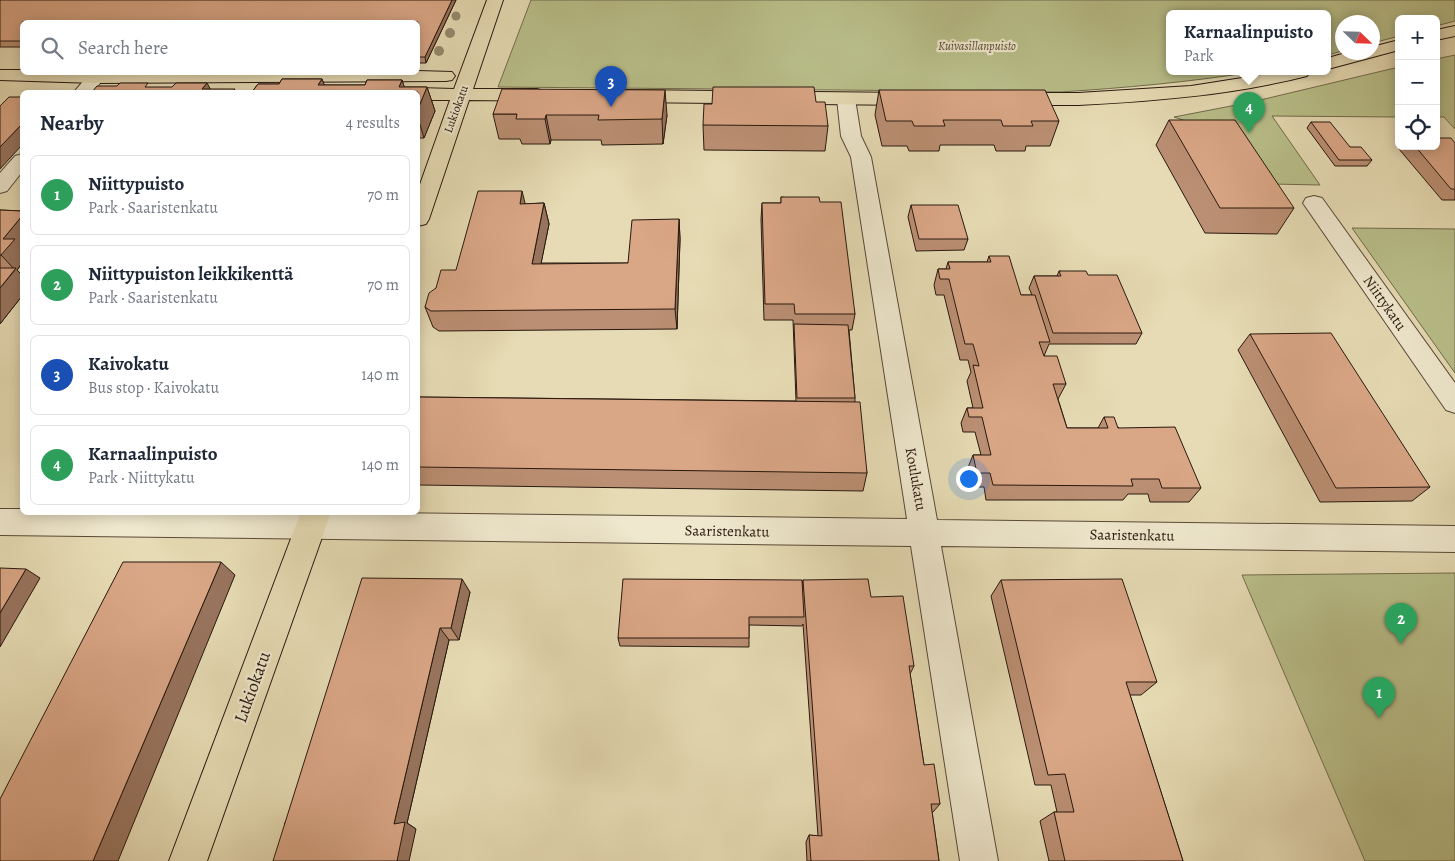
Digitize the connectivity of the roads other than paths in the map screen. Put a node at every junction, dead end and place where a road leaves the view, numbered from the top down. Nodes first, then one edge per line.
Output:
1 (495, 0) edge
2 (1455, 31) edge
3 (1440, 35) edge
4 (1395, 46) edge
5 (1380, 50) edge
6 (0, 75) edge
7 (1291, 75) edge
8 (96, 77) junction
9 (464, 85) junction
10 (85, 90) edge
11 (0, 92) edge
12 (20, 92) edge
13 (420, 94) edge
14 (550, 95) edge
15 (610, 96) edge
16 (846, 98) junction
17 (933, 99) edge
18 (991, 99) edge
19 (20, 162) edge
20 (0, 186) edge
21 (1314, 202) dead end
22 (420, 213) edge
23 (1455, 402) edge
24 (314, 520) edge
25 (0, 522) edge
26 (925, 533) junction
27 (1455, 539) edge
28 (188, 861) edge
29 (979, 861) edge

1 - 9 main road, Lukiokatu
2 - 3 main road
4 - 5 main road
6 - 8 main road
7 - 18 main road
8 - 9 main road
8 - 10 street
9 - 13 main road
9 - 14 main road
9 - 22 main road, Lukiokatu
11 - 12 main road
15 - 16 main road
16 - 17 main road
16 - 26 street, Koulukatu
19 - 20 street
21 - 23 street, Niittykatu
24 - 25 street, Saaristenkatu
24 - 26 street, Saaristenkatu
24 - 28 main road, Lukiokatu
26 - 27 street, Saaristenkatu
26 - 29 street, Koulukatu

